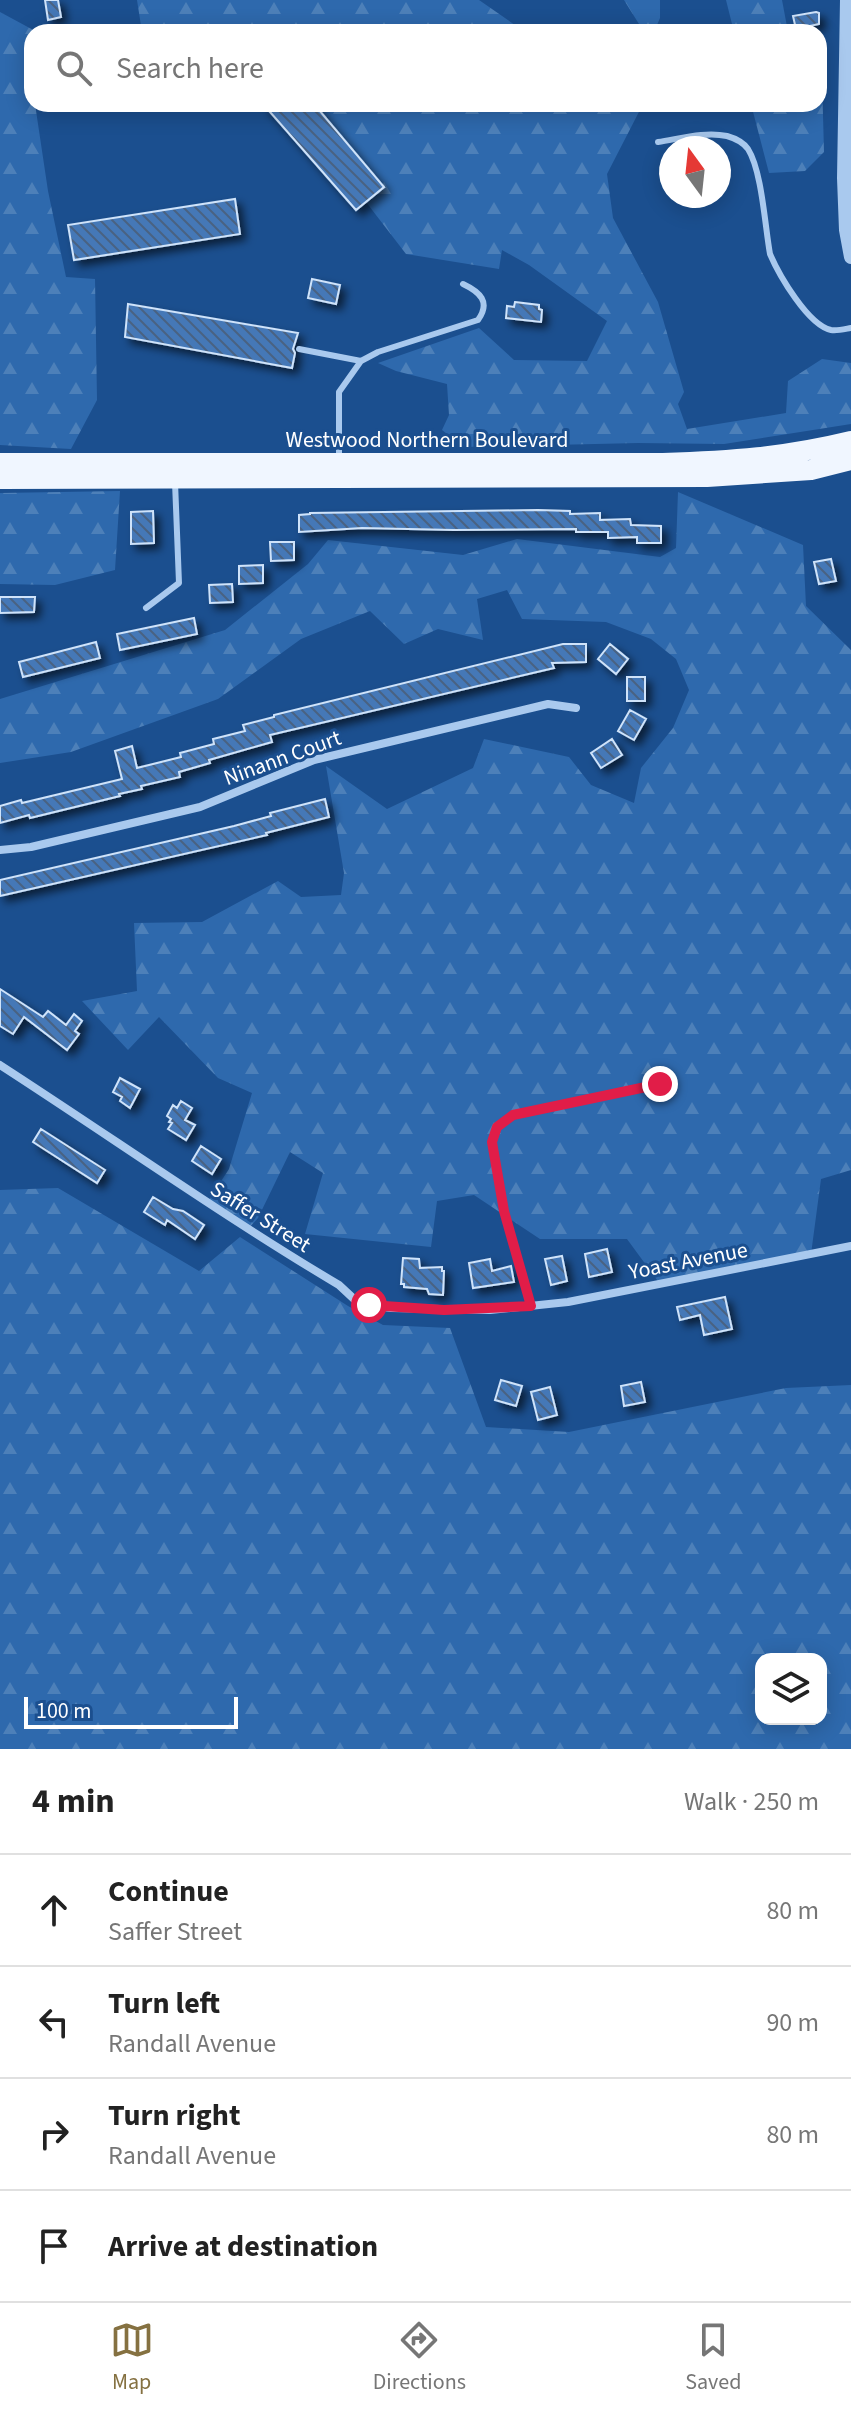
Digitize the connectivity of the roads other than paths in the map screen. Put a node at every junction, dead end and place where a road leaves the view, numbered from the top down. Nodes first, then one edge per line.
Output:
1 (847, 0) edge
2 (658, 142) dead end
3 (851, 257) edge
4 (463, 284) dead end
5 (851, 328) edge
6 (299, 349) dead end
7 (361, 361) junction
8 (851, 441) edge
9 (851, 460) edge
10 (0, 463) edge
11 (340, 470) junction
12 (174, 471) junction
13 (0, 479) edge
14 (146, 608) dead end
15 (576, 708) dead end
16 (0, 850) edge
17 (0, 1065) edge
18 (851, 1246) edge
19 (531, 1306) joint

1 - 3 street
2 - 5 lane
4 - 7 lane
6 - 7 lane
7 - 11 lane
8 - 11 main road, Westwood Northern Boulevard
9 - 11 main road, Westwood Northern Boulevard
10 - 12 main road, Westwood Northern Boulevard
11 - 12 main road, Westwood Northern Boulevard
12 - 13 main road, Westwood Northern Boulevard
12 - 14 lane
15 - 16 street, Ninann Court
17 - 19 street, Saffer Street
18 - 19 street, Yoast Avenue

